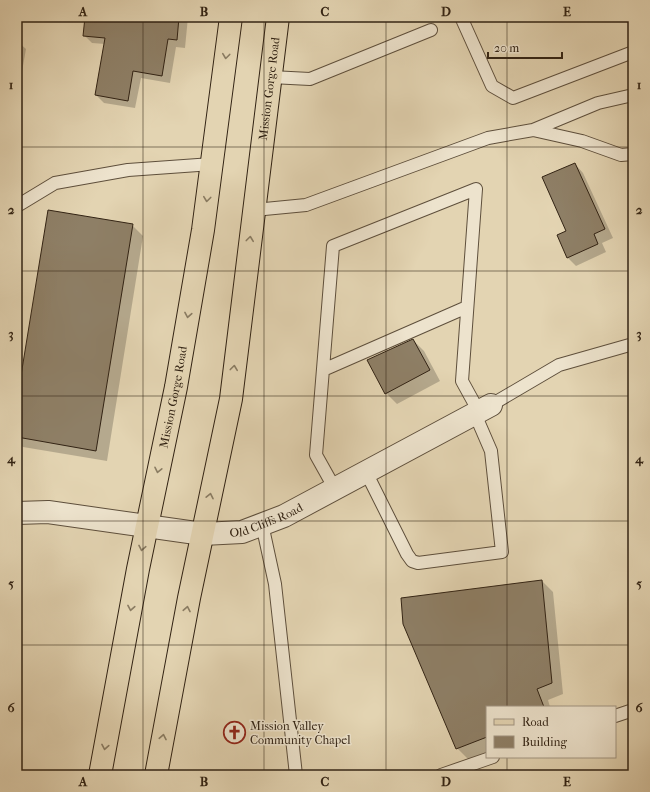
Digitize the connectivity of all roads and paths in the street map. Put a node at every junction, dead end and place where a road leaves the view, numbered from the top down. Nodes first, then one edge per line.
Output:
1 (230, 17) edge
2 (278, 17) edge
3 (461, 17) edge
4 (431, 30) dead end
5 (633, 52) edge
6 (271, 77) junction
7 (633, 94) edge
8 (533, 130) junction
9 (633, 154) edge
10 (212, 164) junction
11 (17, 206) edge
12 (254, 210) junction
13 (467, 307) junction
14 (633, 344) edge
15 (323, 370) junction
16 (482, 410) junction
17 (366, 472) junction
18 (335, 489) junction
19 (17, 512) edge
20 (262, 524) junction
21 (146, 526) junction
22 (202, 534) junction
23 (633, 710) edge
24 (616, 716) edge
25 (491, 758) edge
26 (100, 775) edge
27 (156, 775) edge
28 (296, 775) edge
29 (441, 775) edge

1 -> 10 main road, Mission Gorge Road
2 - 6 main road, Mission Gorge Road
3 - 5 lane
4 - 6 lane
6 - 12 main road, Mission Gorge Road
7 - 8 lane
8 - 9 lane
8 - 12 lane
10 - 11 lane
10 -> 21 main road, Mission Gorge Road
22 -> 12 main road, Mission Gorge Road
13 - 15 lane
13 - 15 lane
13 - 16 lane
14 - 16 lane
15 - 18 lane
16 - 17 street, Old Cliffs Road
16 - 17 lane
17 - 18 street, Old Cliffs Road
18 - 20 street, Old Cliffs Road
19 - 21 street, Old Cliffs Road
20 - 22 street, Old Cliffs Road
20 - 28 lane
21 - 22 street, Old Cliffs Road
21 -> 26 main road, Mission Gorge Road
27 -> 22 main road, Mission Gorge Road
23 - 24 lane
25 - 29 lane

